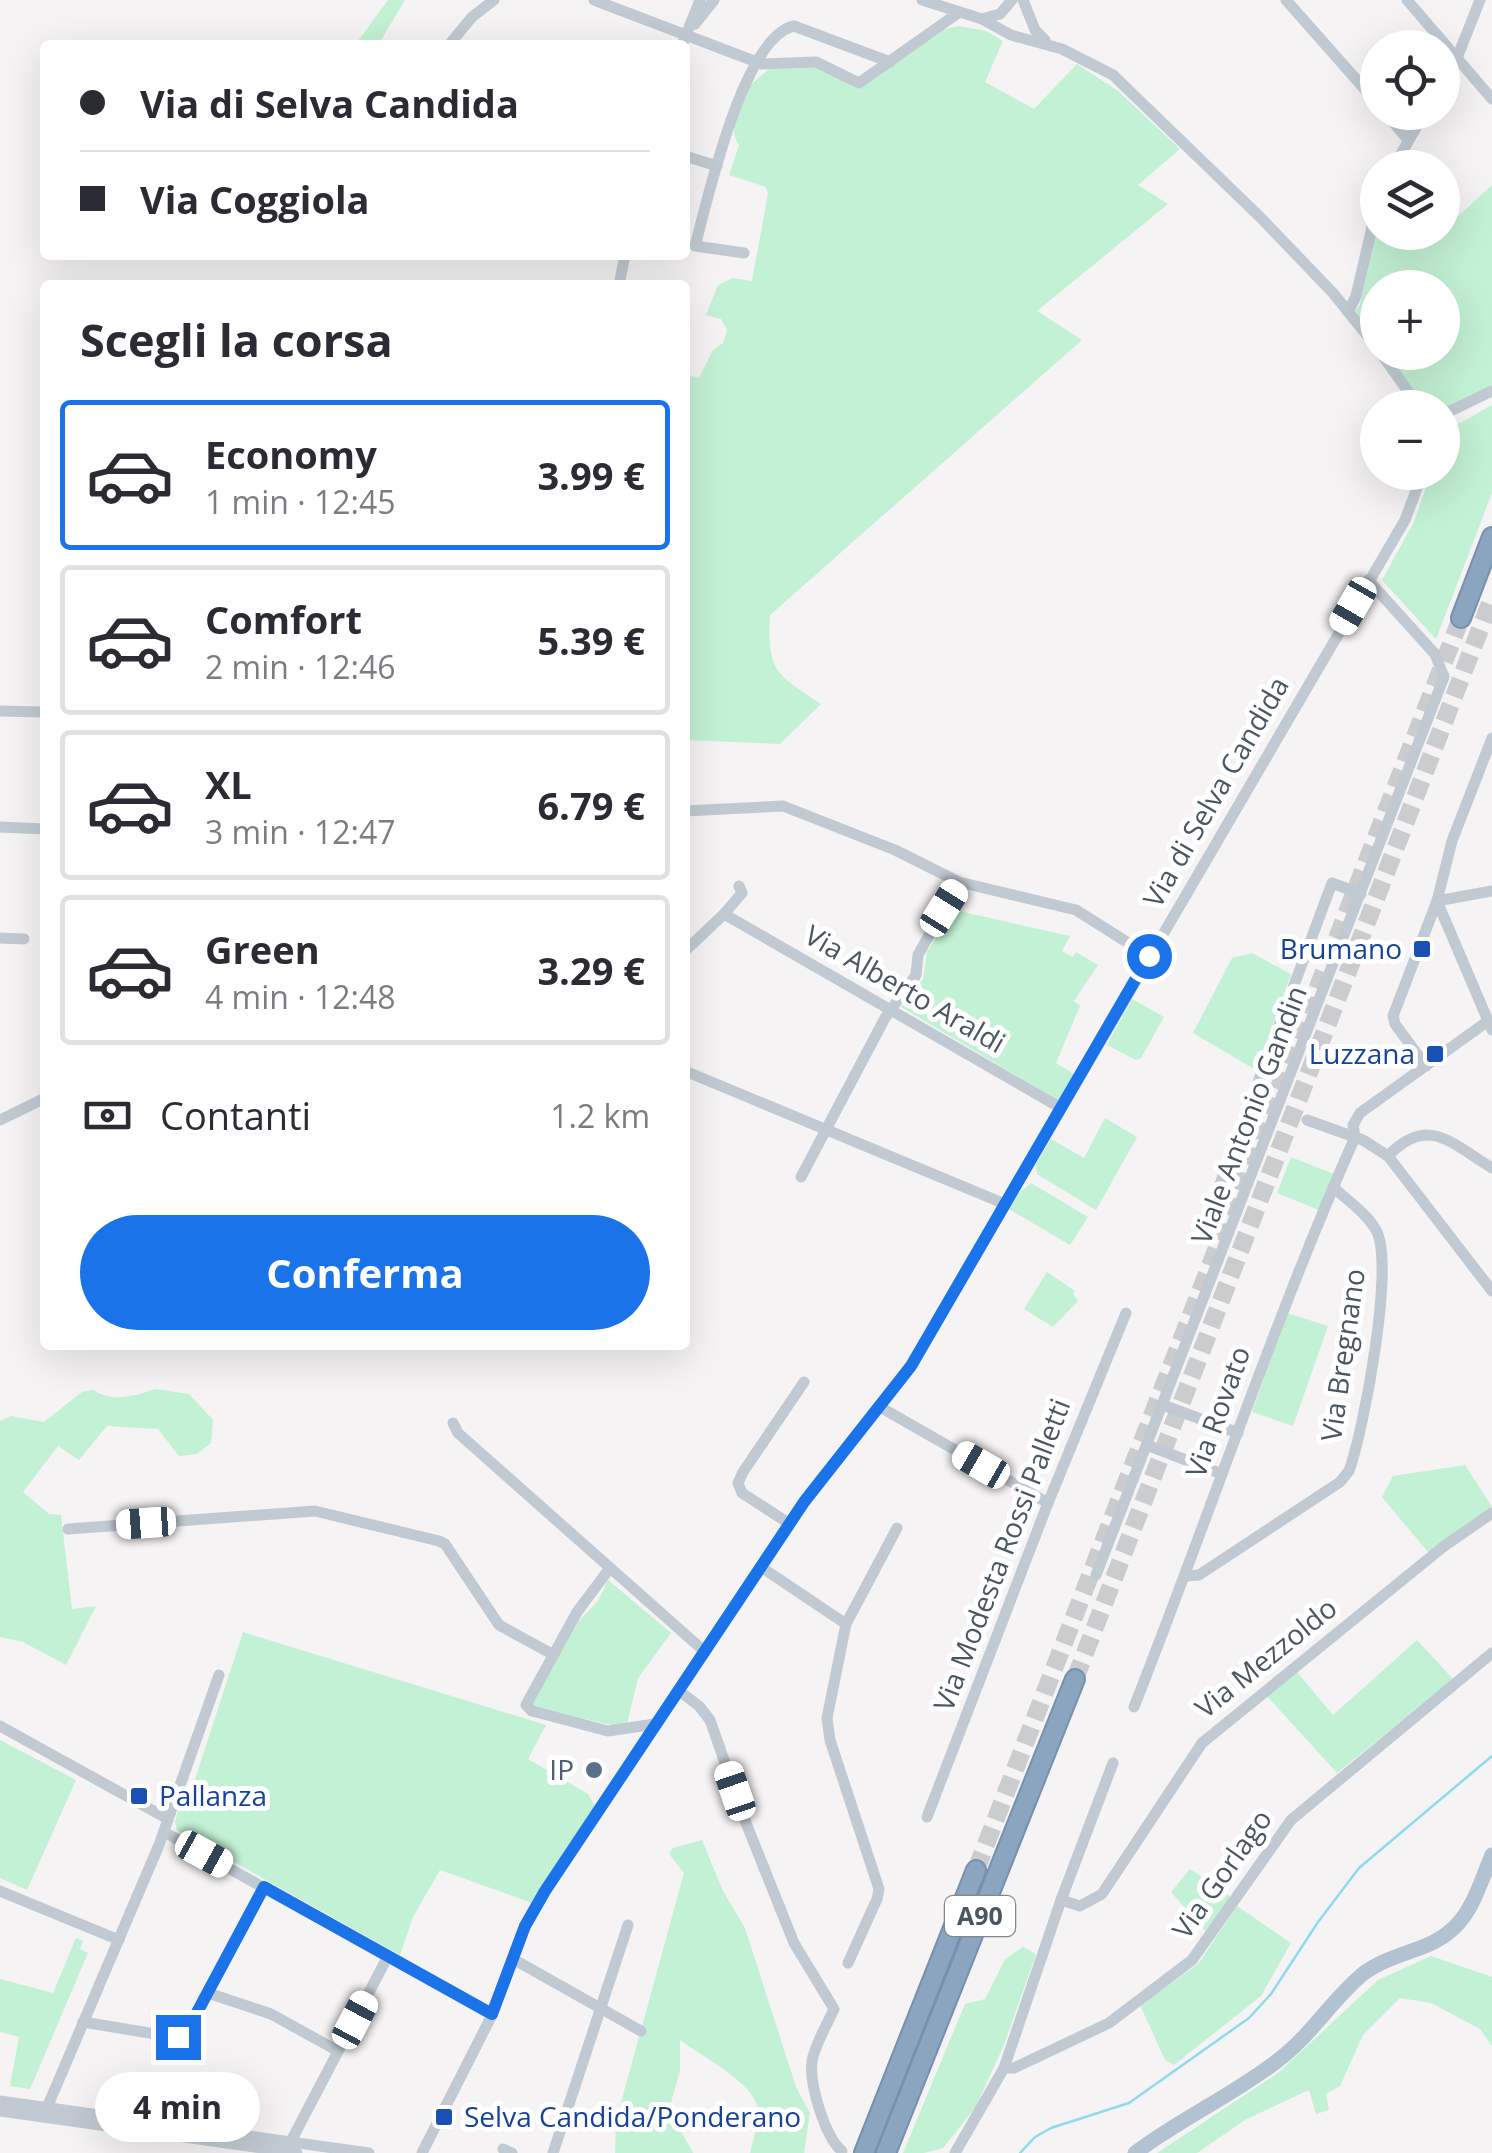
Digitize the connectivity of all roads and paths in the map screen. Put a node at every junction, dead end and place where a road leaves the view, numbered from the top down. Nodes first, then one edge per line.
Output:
1 (494, 0) edge
2 (594, 0) edge
3 (700, 0) edge
4 (714, 0) edge
5 (1012, 0) edge
6 (1023, 0) edge
7 (1286, 0) edge
8 (1407, 0) edge
9 (1480, 0) edge
10 (926, 1) edge
11 (958, 13) junction
12 (982, 19) junction
13 (934, 29) junction
14 (1433, 30) edge
15 (453, 40) edge
16 (684, 40) edge
17 (690, 42) edge
18 (1062, 49) junction
19 (1460, 50) edge
20 (1460, 61) edge
21 (760, 62) junction
22 (890, 62) junction
23 (1360, 84) edge
24 (1492, 98) edge
25 (1400, 130) edge
26 (1414, 130) edge
27 (1408, 140) junction
28 (1402, 150) edge
29 (690, 158) edge
30 (717, 166) junction
31 (1367, 250) edge
32 (744, 253) dead end
33 (1348, 312) junction
34 (1360, 327) edge
35 (1492, 391) edge
36 (1460, 406) edge
37 (1416, 490) edge
38 (1492, 537) edge
39 (1368, 580) junction
40 (1461, 618) tunnel mouth
41 (0, 703) edge
42 (0, 712) edge
43 (26, 712) junction
44 (40, 712) edge
45 (1492, 738) edge
46 (690, 811) edge
47 (0, 827) edge
48 (40, 828) edge
49 (960, 882) junction
50 (739, 886) dead end
51 (1492, 891) edge
52 (1361, 894) junction
53 (1436, 902) junction
54 (724, 914) junction
55 (0, 938) edge
56 (24, 939) dead end
57 (690, 946) edge
58 (1149, 956) junction
59 (1485, 996) edge
60 (890, 1009) junction
61 (1490, 1026) edge
62 (1426, 1066) junction
63 (690, 1073) edge
64 (40, 1100) edge
65 (1061, 1108) junction
66 (0, 1120) edge
67 (1307, 1120) dead end
68 (827, 1129) junction
69 (1356, 1137) junction
70 (1388, 1156) junction
71 (1492, 1168) edge
72 (801, 1176) dead end
73 (1333, 1187) junction
74 (1219, 1188) dead end
75 (1005, 1204) junction
76 (1492, 1291) edge
77 (1126, 1313) dead end
78 (804, 1382) dead end
79 (1163, 1406) junction
80 (880, 1408) junction
81 (453, 1423) dead end
82 (1238, 1433) junction
83 (1148, 1445) junction
84 (1222, 1474) junction
85 (1048, 1503) junction
86 (1492, 1513) edge
87 (790, 1524) junction
88 (897, 1528) dead end
89 (68, 1529) dead end
90 (760, 1567) junction
91 (610, 1568) junction
92 (1096, 1575) dead end
93 (1186, 1576) junction
94 (846, 1624) junction
95 (704, 1651) junction
96 (1492, 1653) edge
97 (552, 1654) junction
98 (219, 1675) dead end
99 (1075, 1678) tunnel mouth
100 (678, 1690) junction
101 (1134, 1707) dead end
102 (655, 1724) junction
103 (0, 1726) edge
104 (1113, 1763) dead end
105 (927, 1816) dead end
106 (166, 1826) junction
107 (1492, 1856) edge
108 (976, 1870) tunnel mouth
109 (264, 1887) junction
110 (0, 1890) edge
111 (1061, 1900) junction
112 (628, 1926) dead end
113 (119, 1940) junction
114 (388, 1956) junction
115 (513, 1959) junction
116 (848, 1963) dead end
117 (208, 1994) junction
118 (600, 2008) junction
119 (492, 2014) junction
120 (83, 2022) junction
121 (641, 2031) dead end
122 (338, 2051) junction
123 (1004, 2068) junction
124 (0, 2101) edge
125 (0, 2111) edge
126 (46, 2112) junction
127 (290, 2150) edge
128 (842, 2151) edge
129 (369, 2153) edge
130 (422, 2153) edge
131 (553, 2153) edge
132 (864, 2153) edge
133 (886, 2153) edge
134 (955, 2153) edge
135 (1135, 2153) edge

1 - 15 street
2 - 16 street
3 - 16 street
4 - 16 street
5 - 12 street
6 - 18 street
7 - 23 street
8 - 14 street
9 - 19 street
10 - 11 street
10 - 13 street
11 - 12 street
11 - 13 street
12 - 18 street
13 - 22 street
17 - 21 street
18 - 33 street
20 - 24 street
21 - 22 street
21 - 22 street
21 - 30 street
25 - 27 street
26 - 27 street
27 - 28 street
29 - 30 street
30 - 32 street
31 - 33 street
33 - 34 street
35 - 36 street
37 - 39 street, Via di Selva Candida
38 - 40 highway
39 - 52 street, Viale Antonio Gandin
39 - 58 street, Via di Selva Candida
41 - 43 street
42 - 43 street
43 - 44 street
45 - 53 street
46 - 49 street
47 - 48 street
49 - 58 street
49 - 60 street
50 - 54 street
51 - 53 street
52 - 74 street
52 - 79 street, Viale Antonio Gandin
53 - 59 street
53 - 62 street
54 - 57 street
54 - 60 street, Via Alberto Araldi
55 - 56 street
58 - 65 street, Via di Selva Candida
59 - 61 street
60 - 65 street, Via Alberto Araldi
60 - 68 street
61 - 62 street, Via Rovato
62 - 69 street, Via Rovato
63 - 68 street
64 - 66 street
65 - 75 street, Via di Selva Candida
67 - 69 street
68 - 72 street
68 - 75 street
69 - 70 street
69 - 73 street, Via Rovato
70 - 71 street
70 - 76 street
73 - 82 street, Via Rovato
73 - 93 street, Via Bregnano
75 - 80 street, Via di Selva Candida
77 - 85 street, Via Modesta Rossi Palletti
78 - 87 street
79 - 82 street
79 - 83 street, Viale Antonio Gandin
80 - 85 street
80 - 87 street, Via di Selva Candida
81 - 91 street
82 - 84 street, Via Rovato
83 - 84 street
83 - 92 street, Viale Antonio Gandin
84 - 93 street, Via Rovato
85 - 105 street, Via Modesta Rossi Palletti
86 - 111 street, Via Mezzoldo
87 - 90 street, Via di Selva Candida
88 - 94 street
89 - 97 street
90 - 94 street
90 - 95 street, Via di Selva Candida
91 - 95 street
91 - 97 street
93 - 101 street, Via Rovato
94 - 116 street
95 - 100 street, Via di Selva Candida
96 - 123 street, Via Gorlago
97 - 102 street
98 - 106 street
99 - 133 highway, A90
100 - 102 street, Via di Selva Candida
100 - 128 street
102 - 115 street, Via di Selva Candida
103 - 106 street
104 - 111 street
106 - 109 street
106 - 113 street
107 - 135 main road
108 - 132 highway, A90
109 - 114 street
109 - 117 street
110 - 113 street
111 - 123 street
112 - 118 street
113 - 120 street
114 - 119 street
114 - 122 street
115 - 118 street
115 - 119 street, Via di Selva Candida
117 - 120 street
117 - 122 street
118 - 121 street
118 - 131 street
119 - 130 street, Via di Selva Candida
120 - 126 street
122 - 127 street
123 - 134 street
124 - 126 street
125 - 126 street
126 - 127 street
127 - 129 street

